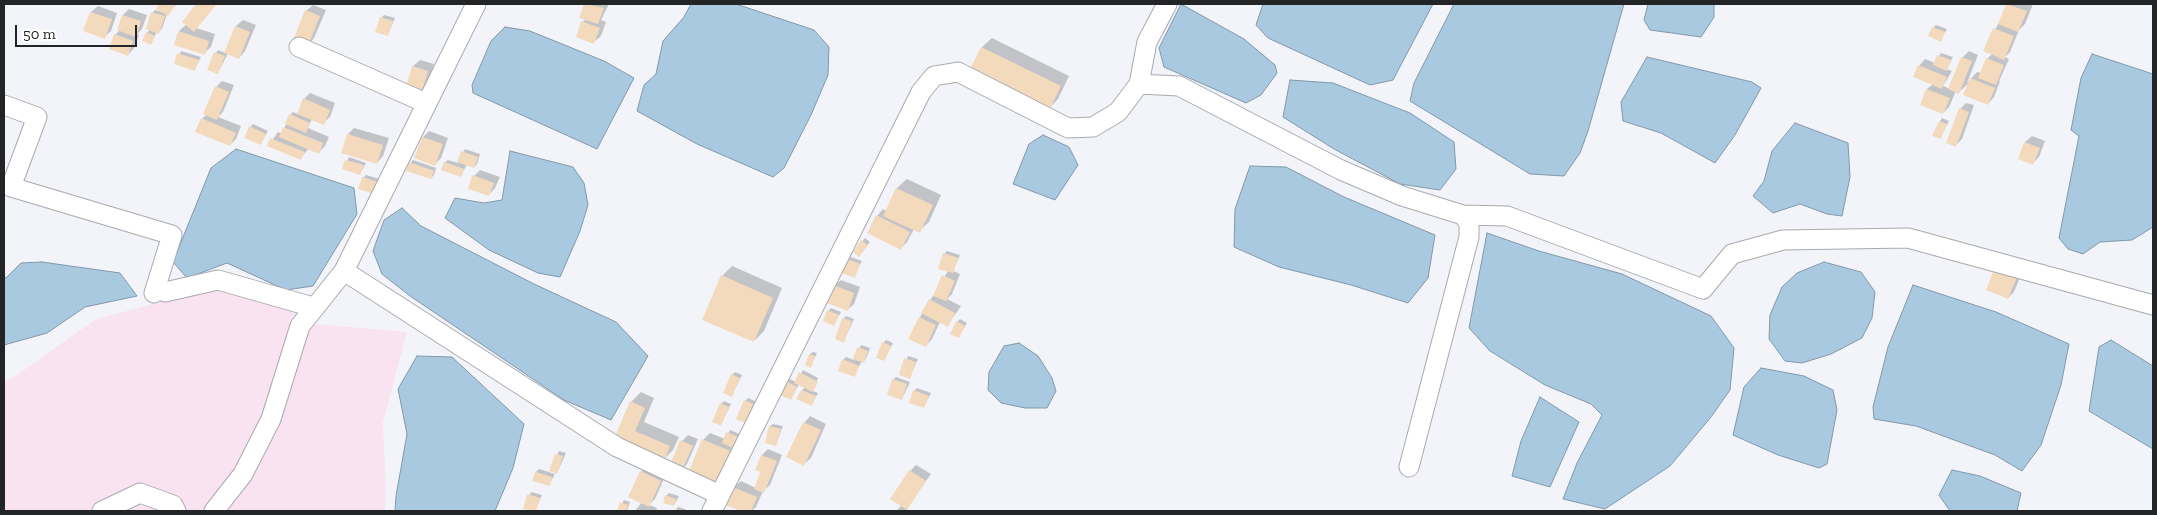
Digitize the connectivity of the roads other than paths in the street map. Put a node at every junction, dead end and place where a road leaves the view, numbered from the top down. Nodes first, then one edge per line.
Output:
1 (476, 4) edge
2 (1167, 4) edge
3 (299, 46) dead end
4 (1140, 84) junction
5 (417, 99) dead end
6 (4, 105) edge
7 (1463, 215) junction
8 (344, 271) junction
9 (2153, 305) edge
10 (313, 307) junction
11 (1409, 466) dead end
12 (716, 503) edge
13 (102, 511) edge
14 (176, 511) edge
15 (214, 511) edge

1 - 8 street
2 - 4 street
3 - 5 street
4 - 7 street
4 - 12 street
6 - 10 street
7 - 9 street
7 - 11 street
8 - 10 street
8 - 12 street
10 - 15 street
13 - 14 street

